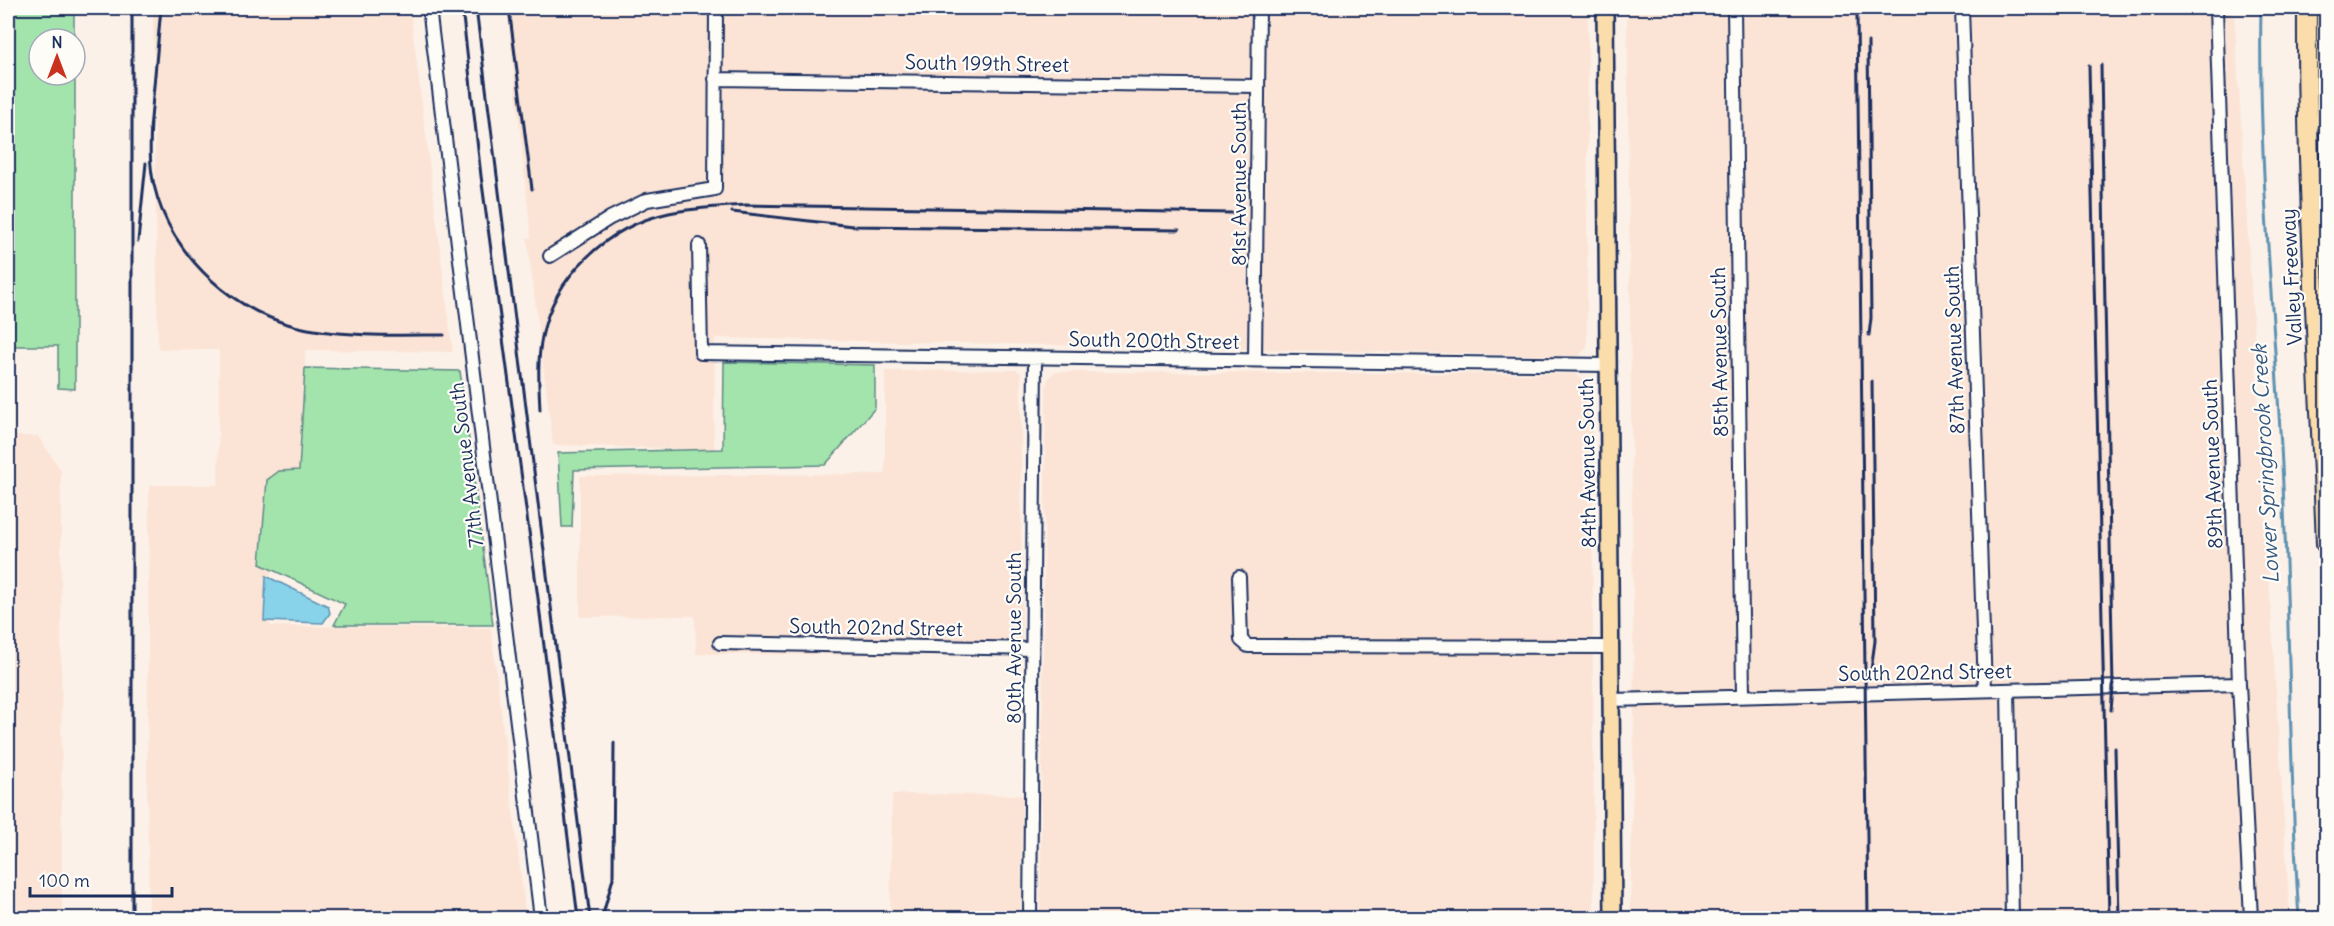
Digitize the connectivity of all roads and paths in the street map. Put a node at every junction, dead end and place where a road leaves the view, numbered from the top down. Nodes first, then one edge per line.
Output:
1 (429, 8) edge
2 (716, 8) edge
3 (1259, 8) edge
4 (1605, 8) edge
5 (1734, 8) edge
6 (1962, 8) edge
7 (2216, 8) edge
8 (2307, 8) edge
9 (2326, 8) edge
10 (715, 79) junction
11 (1258, 86) junction
12 (2326, 125) edge
13 (699, 245) dead end
14 (550, 256) dead end
15 (1035, 358) junction
16 (1255, 360) junction
17 (1607, 365) junction
18 (2326, 544) edge
19 (1239, 577) dead end
20 (720, 643) dead end
21 (1611, 647) junction
22 (1032, 649) junction
23 (2239, 684) junction
24 (1985, 690) junction
25 (2008, 690) junction
26 (1743, 696) junction
27 (1611, 700) junction
28 (541, 918) edge
29 (1030, 918) edge
30 (1613, 918) edge
31 (2012, 918) edge
32 (2251, 918) edge

1 - 28 street, 77th Avenue South
2 - 10 street
3 - 11 street, 81st Avenue South
4 - 17 main road, 84th Avenue South
5 - 26 street, 85th Avenue South
6 - 24 street, 87th Avenue South
7 - 23 street, 89th Avenue South
8 - 18 highway, Valley Freeway
9 - 12 highway
10 - 11 street, South 199th Street
10 - 14 street
11 - 16 street, 81st Avenue South
13 - 15 street, South 200th Street
15 - 16 street, South 200th Street
15 - 22 street, 80th Avenue South
16 - 17 street, South 200th Street
17 - 21 main road, 84th Avenue South
19 - 21 street
20 - 22 street, South 202nd Street
21 - 27 main road, 84th Avenue South
22 - 29 street, 80th Avenue South
23 - 25 street, South 202nd Street
23 - 32 street, 89th Avenue South
24 - 25 street, South 202nd Street
24 - 26 street, South 202nd Street
25 - 31 street
26 - 27 street, South 202nd Street
27 - 30 main road, 84th Avenue South

